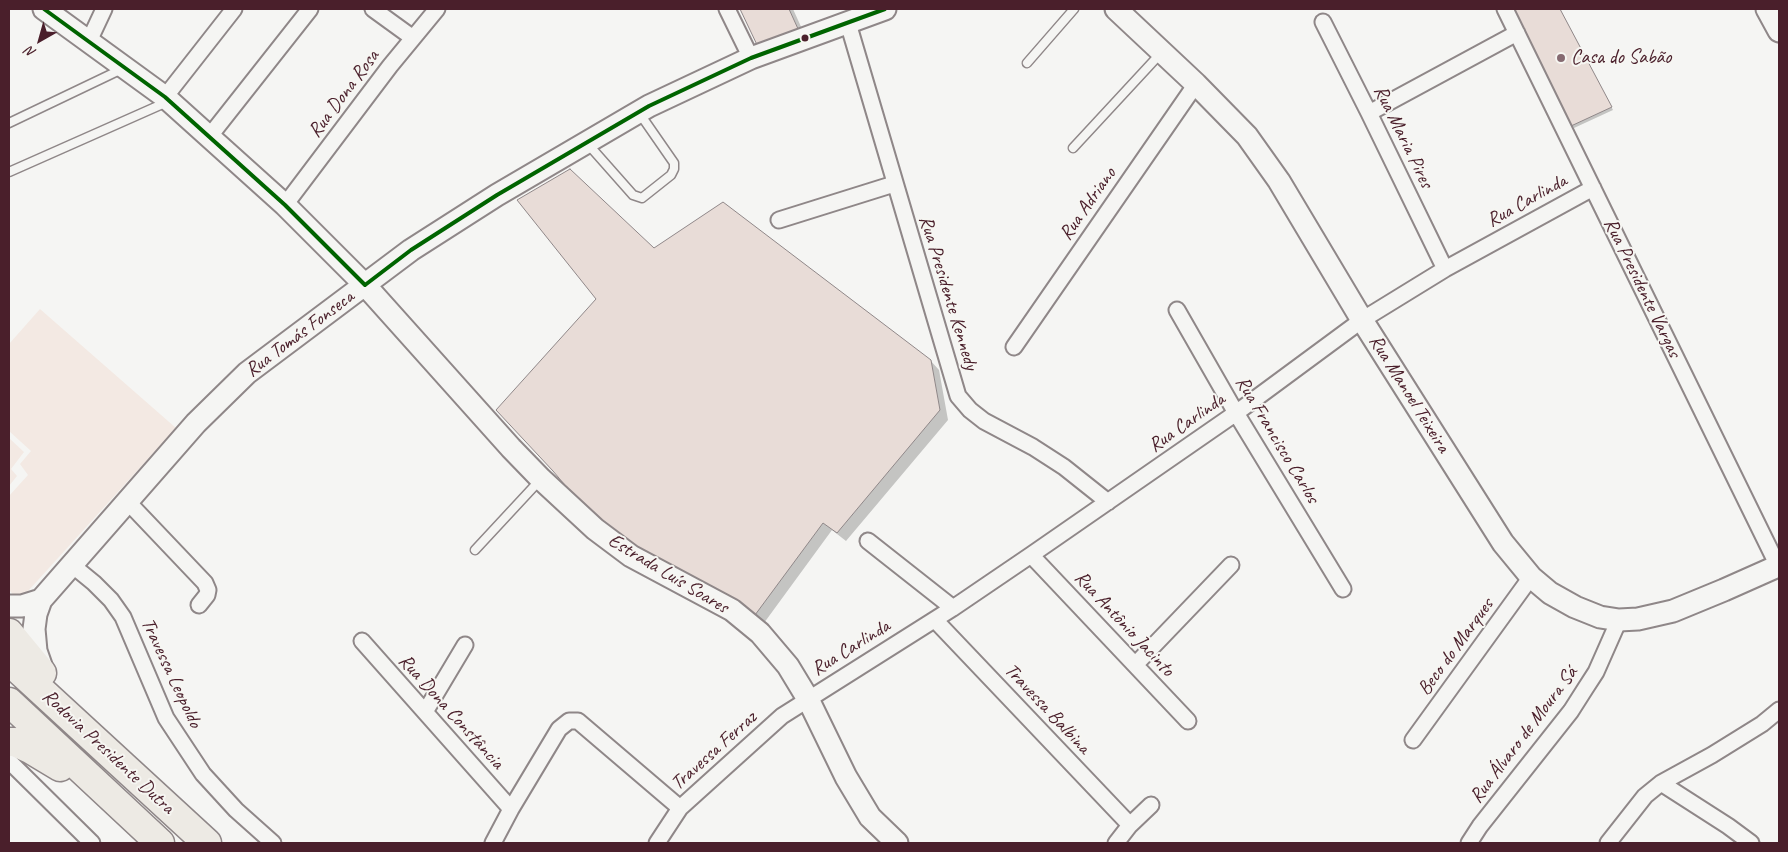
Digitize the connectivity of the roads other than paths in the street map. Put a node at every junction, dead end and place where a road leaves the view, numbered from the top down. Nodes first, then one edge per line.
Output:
1 (44, 9) edge
2 (104, 9) edge
3 (234, 9) edge
4 (310, 9) edge
5 (374, 9) edge
6 (437, 9) edge
7 (726, 9) edge
8 (885, 9) edge
9 (1074, 9) edge
10 (1116, 9) edge
11 (1505, 9) edge
12 (1767, 9) edge
13 (1323, 22) dead end
14 (848, 23) junction
15 (1779, 31) edge
16 (1517, 33) junction
17 (413, 38) junction
18 (89, 41) junction
19 (1162, 52) junction
20 (751, 58) junction
21 (1027, 63) dead end
22 (125, 67) junction
23 (1196, 84) junction
24 (167, 99) junction
25 (639, 112) junction
26 (1369, 113) junction
27 (9, 123) edge
28 (208, 137) junction
29 (587, 142) junction
30 (1074, 148) dead end
31 (9, 172) edge
32 (894, 184) junction
33 (1593, 188) junction
34 (285, 205) junction
35 (779, 220) dead end
36 (1445, 269) junction
37 (365, 285) junction
38 (1177, 310) dead end
39 (1362, 320) junction
40 (1014, 347) dead end
41 (1236, 413) junction
42 (541, 479) junction
43 (127, 501) junction
44 (1108, 502) junction
45 (868, 541) dead end
46 (475, 550) dead end
47 (1031, 555) junction
48 (72, 565) junction
49 (1231, 565) dead end
50 (1778, 566) edge
51 (1531, 576) junction
52 (1343, 589) dead end
53 (41, 600) junction
54 (199, 605) dead end
55 (9, 606) edge
56 (953, 608) junction
57 (935, 620) junction
58 (1619, 620) junction
59 (9, 633) edge
60 (362, 641) dead end
61 (466, 644) dead end
62 (9, 661) edge
63 (1135, 665) junction
64 (46, 678) junction
65 (808, 699) junction
66 (9, 702) edge
67 (1779, 710) edge
68 (425, 712) junction
69 (1188, 721) dead end
70 (1413, 740) dead end
71 (9, 742) edge
72 (9, 761) edge
73 (119, 761) junction
74 (1661, 783) junction
75 (96, 785) junction
76 (1151, 805) dead end
77 (680, 808) junction
78 (511, 809) junction
79 (1130, 825) junction
80 (92, 843) edge
81 (160, 843) edge
82 (207, 843) edge
83 (273, 843) edge
84 (493, 843) edge
85 (657, 843) edge
86 (896, 843) edge
87 (1116, 843) edge
88 (1470, 843) edge
89 (1608, 843) edge
90 (1751, 843) edge

1 - 18 main road, Estrada Luís Soares
2 - 18 street
3 - 24 street
4 - 28 street
5 - 17 street
6 - 17 street, Rua Dona Rosa
7 - 20 street
8 - 14 main road, Rua Tomás Fonseca
9 - 21 lane
10 - 19 main road, Rua Manoel Teixeira
11 - 16 street, Rua Presidente Vargas
12 - 15 main road
13 - 26 street, Rua Maria Pires
14 - 20 main road, Rua Tomás Fonseca
14 - 32 street, Rua Presidente Kennedy
16 - 26 street
16 - 33 street, Rua Presidente Vargas
17 - 34 street, Rua Dona Rosa
18 - 22 main road, Estrada Luís Soares
19 - 23 main road, Rua Manoel Teixeira
19 - 30 lane
20 - 25 main road, Rua Tomás Fonseca
22 - 24 main road, Estrada Luís Soares
22 - 27 lane
23 - 39 main road, Rua Manoel Teixeira
23 - 40 street, Rua Adriano
24 - 28 main road, Estrada Luís Soares
24 - 31 lane
25 - 29 main road, Rua Tomás Fonseca
25 - 29 lane
26 - 36 street, Rua Maria Pires
28 - 34 main road, Estrada Luís Soares
29 - 37 main road, Rua Tomás Fonseca
32 - 35 street
32 - 44 street, Rua Presidente Kennedy
33 - 36 street, Rua Carlinda
33 - 50 street, Rua Presidente Vargas
34 - 37 main road, Estrada Luís Soares
36 - 39 street, Rua Carlinda
37 - 42 main road, Estrada Luís Soares
37 - 43 main road, Rua Tomás Fonseca
38 - 41 street, Rua Francisco Carlos
39 - 41 street, Rua Carlinda
39 - 51 main road, Rua Manoel Teixeira
41 - 44 street, Rua Carlinda
41 - 52 street, Rua Francisco Carlos
42 - 46 lane
42 - 65 main road, Estrada Luís Soares
43 - 48 main road, Rua Tomás Fonseca
43 - 54 street
44 - 47 street, Rua Carlinda
45 - 56 street
47 - 56 street, Rua Carlinda
47 - 63 street, Rua Antônio Jacinto
48 - 53 main road, Rua Tomás Fonseca
48 - 83 street, Travessa Leopoldo
49 - 63 street
50 - 58 main road, Rua Manoel Teixeira
51 - 58 main road, Rua Manoel Teixeira
51 - 70 street, Beco do Marques
53 - 55 main road
53 - 64 main road, Rua Tomás Fonseca
56 - 57 street, Rua Carlinda
57 - 65 street, Rua Carlinda
57 - 79 street, Travessa Balbina
58 - 88 street, Rua Álvaro de Moura Sá
59 - 64 highway
60 - 68 street, Rua Dona Constância
61 - 68 street
62 - 73 highway, Rodovia Presidente Dutra
63 - 69 street, Rua Antônio Jacinto
64 - 73 highway
65 - 77 street, Travessa Ferraz
65 - 86 main road, Estrada Luís Soares
66 - 75 highway, Rodovia Presidente Dutra
67 - 74 street
68 - 78 street, Rua Dona Constância
71 - 75 highway
72 - 80 street
73 - 82 highway, Rodovia Presidente Dutra
74 - 89 street
74 - 90 street
75 - 81 highway, Rodovia Presidente Dutra
76 - 79 street
77 - 78 street
77 - 85 street, Travessa Ferraz
78 - 84 street
79 - 87 street

